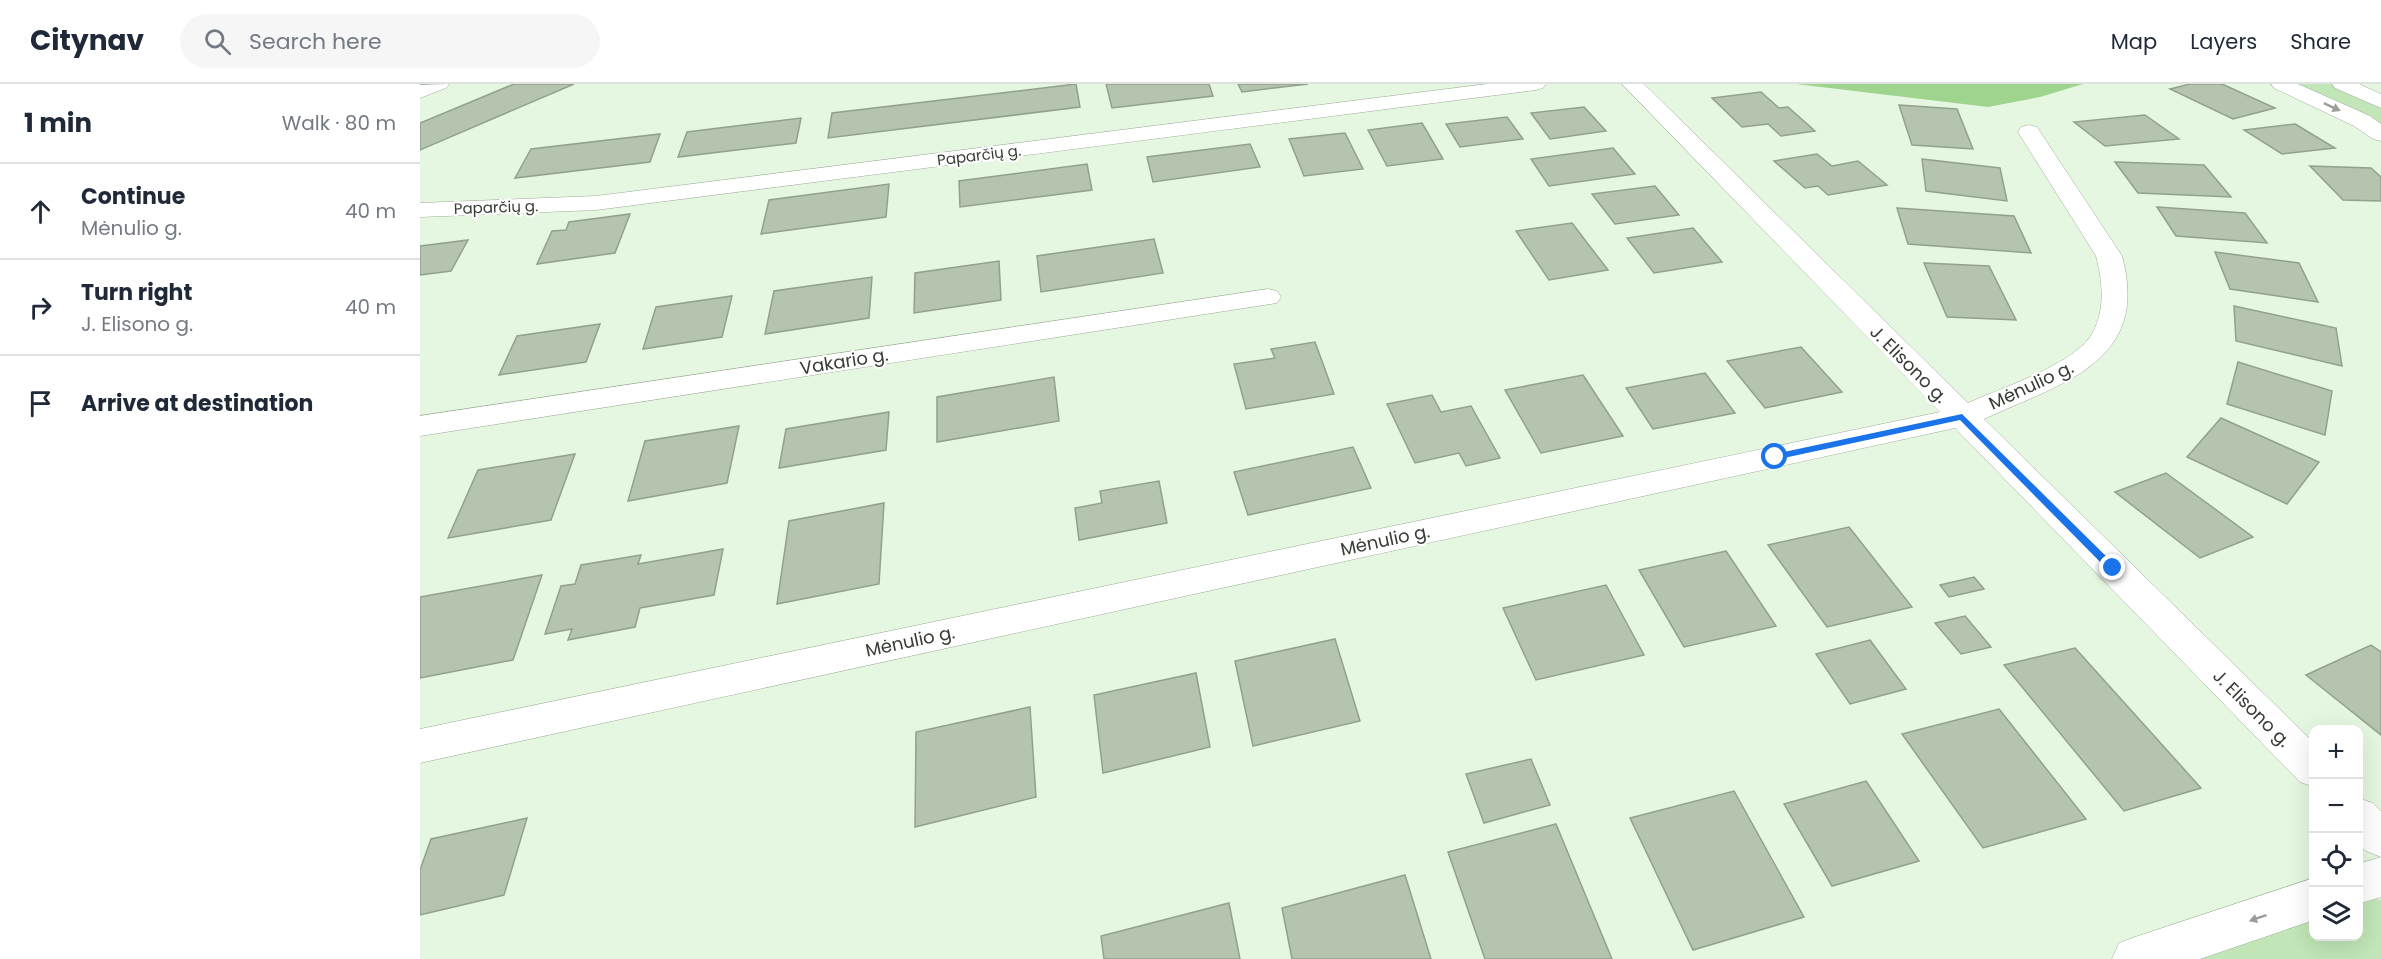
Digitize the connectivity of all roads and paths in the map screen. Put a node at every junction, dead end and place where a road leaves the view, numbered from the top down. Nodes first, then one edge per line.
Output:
1 (439, 84) edge
2 (1536, 84) edge
3 (1632, 84) edge
4 (2281, 84) edge
5 (2342, 84) edge
6 (420, 92) edge
7 (2381, 102) edge
8 (2029, 132) dead end
9 (2381, 134) edge
10 (420, 210) edge
11 (1268, 297) dead end
12 (1962, 417) junction
13 (420, 426) edge
14 (420, 746) edge
15 (2309, 767) edge
16 (2363, 821) edge
17 (2381, 838) edge
18 (2381, 877) edge
19 (2363, 882) edge
20 (2309, 900) edge
21 (2135, 959) edge

1 - 6 street
2 - 10 street, Paparčių g.
3 - 12 street, J. Elisono g.
4 -> 9 street
5 - 7 street
8 - 12 street, Mėnulio g.
11 - 13 street, Vakario g.
12 - 14 street, Mėnulio g.
12 - 15 street, J. Elisono g.
16 - 17 street
18 - 19 street
20 -> 21 street

